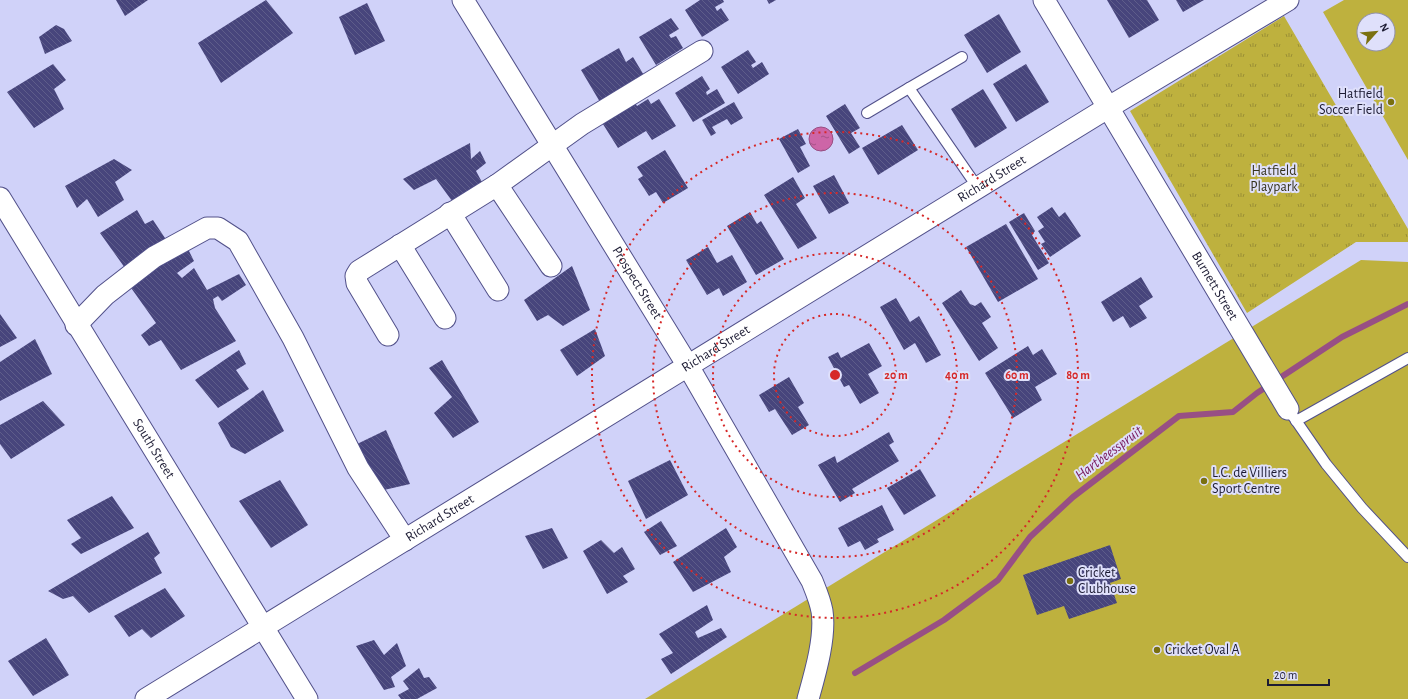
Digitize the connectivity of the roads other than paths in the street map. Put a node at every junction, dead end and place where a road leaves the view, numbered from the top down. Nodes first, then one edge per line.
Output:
1 (463, 0) edge
2 (1044, 0) edge
3 (1288, 0) edge
4 (702, 51) dead end
5 (962, 57) dead end
6 (909, 88) junction
7 (1109, 107) junction
8 (867, 113) dead end
9 (552, 143) junction
10 (497, 185) junction
11 (978, 188) junction
12 (0, 198) edge
13 (450, 213) junction
14 (400, 245) junction
15 (551, 266) dead end
16 (498, 290) dead end
17 (444, 318) dead end
18 (76, 325) junction
19 (388, 335) dead end
20 (1408, 358) edge
21 (688, 366) junction
22 (1292, 415) junction
23 (405, 540) junction
24 (1408, 557) edge
25 (264, 627) junction
26 (146, 699) edge
27 (307, 699) edge
28 (808, 699) edge

1 - 9 street, Prospect Street
2 - 7 street, Burnett Street
3 - 7 street, Richard Street
4 - 9 street
5 - 6 lane
6 - 8 lane
6 - 11 lane
7 - 11 street, Richard Street
7 - 22 street, Burnett Street
9 - 10 street
9 - 21 street, Prospect Street
10 - 13 street
10 - 15 street
11 - 21 street, Richard Street
12 - 18 street, South Street
13 - 14 street
13 - 16 street
14 - 17 street
14 - 19 street
18 - 23 street
18 - 25 street, South Street
20 - 22 lane
21 - 23 street, Richard Street
21 - 28 street, Prospect Street
22 - 24 lane, Burnett Street
23 - 25 street, Richard Street
25 - 26 street, Richard Street
25 - 27 street, South Street

